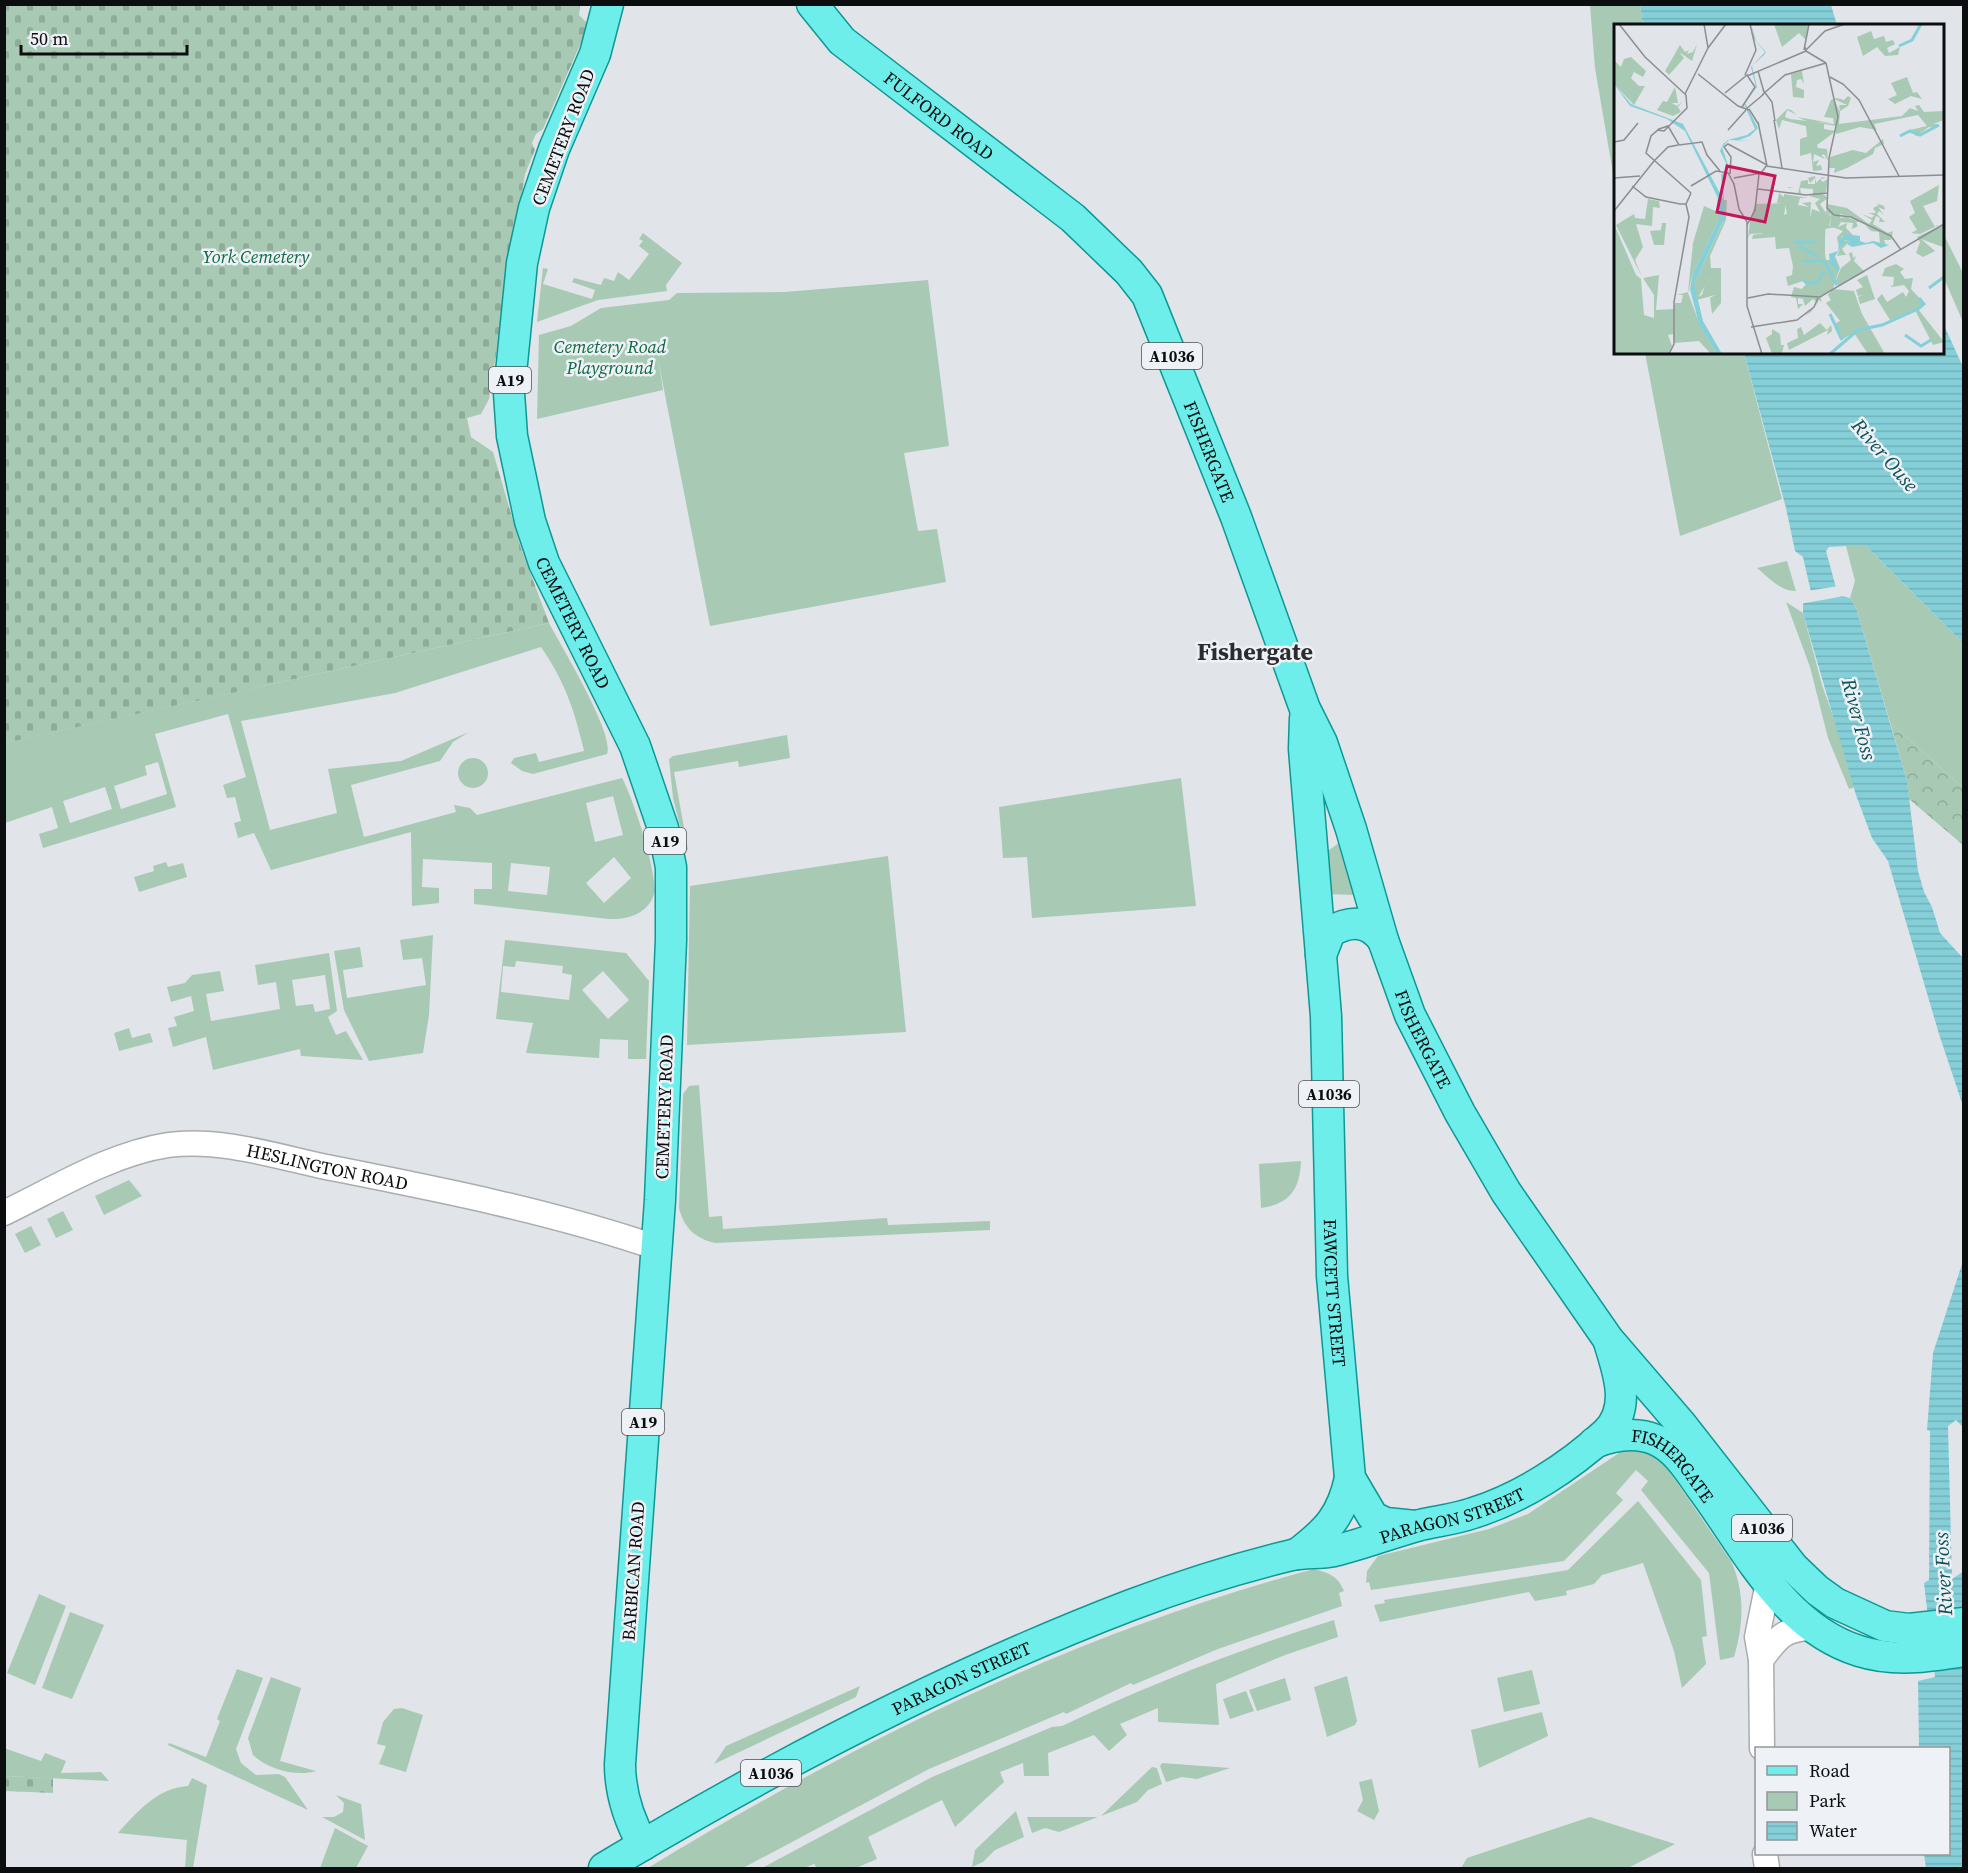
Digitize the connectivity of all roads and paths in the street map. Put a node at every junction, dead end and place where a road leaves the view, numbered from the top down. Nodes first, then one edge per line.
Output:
1 (608, 4) edge
2 (812, 4) edge
3 (1073, 218) joint
4 (1305, 709) junction
5 (1383, 940) junction
6 (1322, 955) junction
7 (4, 1213) edge
8 (658, 1248) junction
9 (1608, 1340) junction
10 (1594, 1443) junction
11 (1350, 1478) junction
12 (1418, 1526) junction
13 (1297, 1554) junction
14 (1768, 1583) junction
15 (1964, 1623) edge
16 (1814, 1628) junction
17 (1921, 1648) junction
18 (1964, 1651) edge
19 (1761, 1660) junction
20 (1762, 1747) edge
21 (643, 1845) junction
22 (604, 1869) edge

1 - 8 main road, CEMETERY ROAD / A19
2 - 3 main road, FULFORD ROAD / A1036
3 - 4 main road, FISHERGATE / A1036
4 - 5 main road, FISHERGATE / A1036
4 - 6 main road, FISHERGATE / A1036
5 - 6 main road
5 - 9 main road, FISHERGATE / A1036
6 - 11 main road, FAWCETT STREET / A1036
7 - 8 street, HESLINGTON ROAD
8 - 21 main road, BARBICAN ROAD / A19
9 - 10 main road, FISHERGATE / A1036
9 - 17 main road, FISHERGATE / A1036
10 - 12 main road, PARAGON STREET / A1036
10 - 14 main road, FISHERGATE / A1036
11 - 12 main road, FAWCETT STREET / A1036
11 - 13 main road, PARAGON STREET / A1036
12 - 13 main road, PARAGON STREET / A1036
13 - 21 main road, PARAGON STREET / A1036
14 - 16 main road, FISHERGATE / A1036
14 - 19 street
15 - 17 main road, A1036
16 - 17 main road, FISHERGATE / A1036
16 - 19 street
17 - 18 main road, A1036
19 - 20 street
21 - 22 main road, A1036

